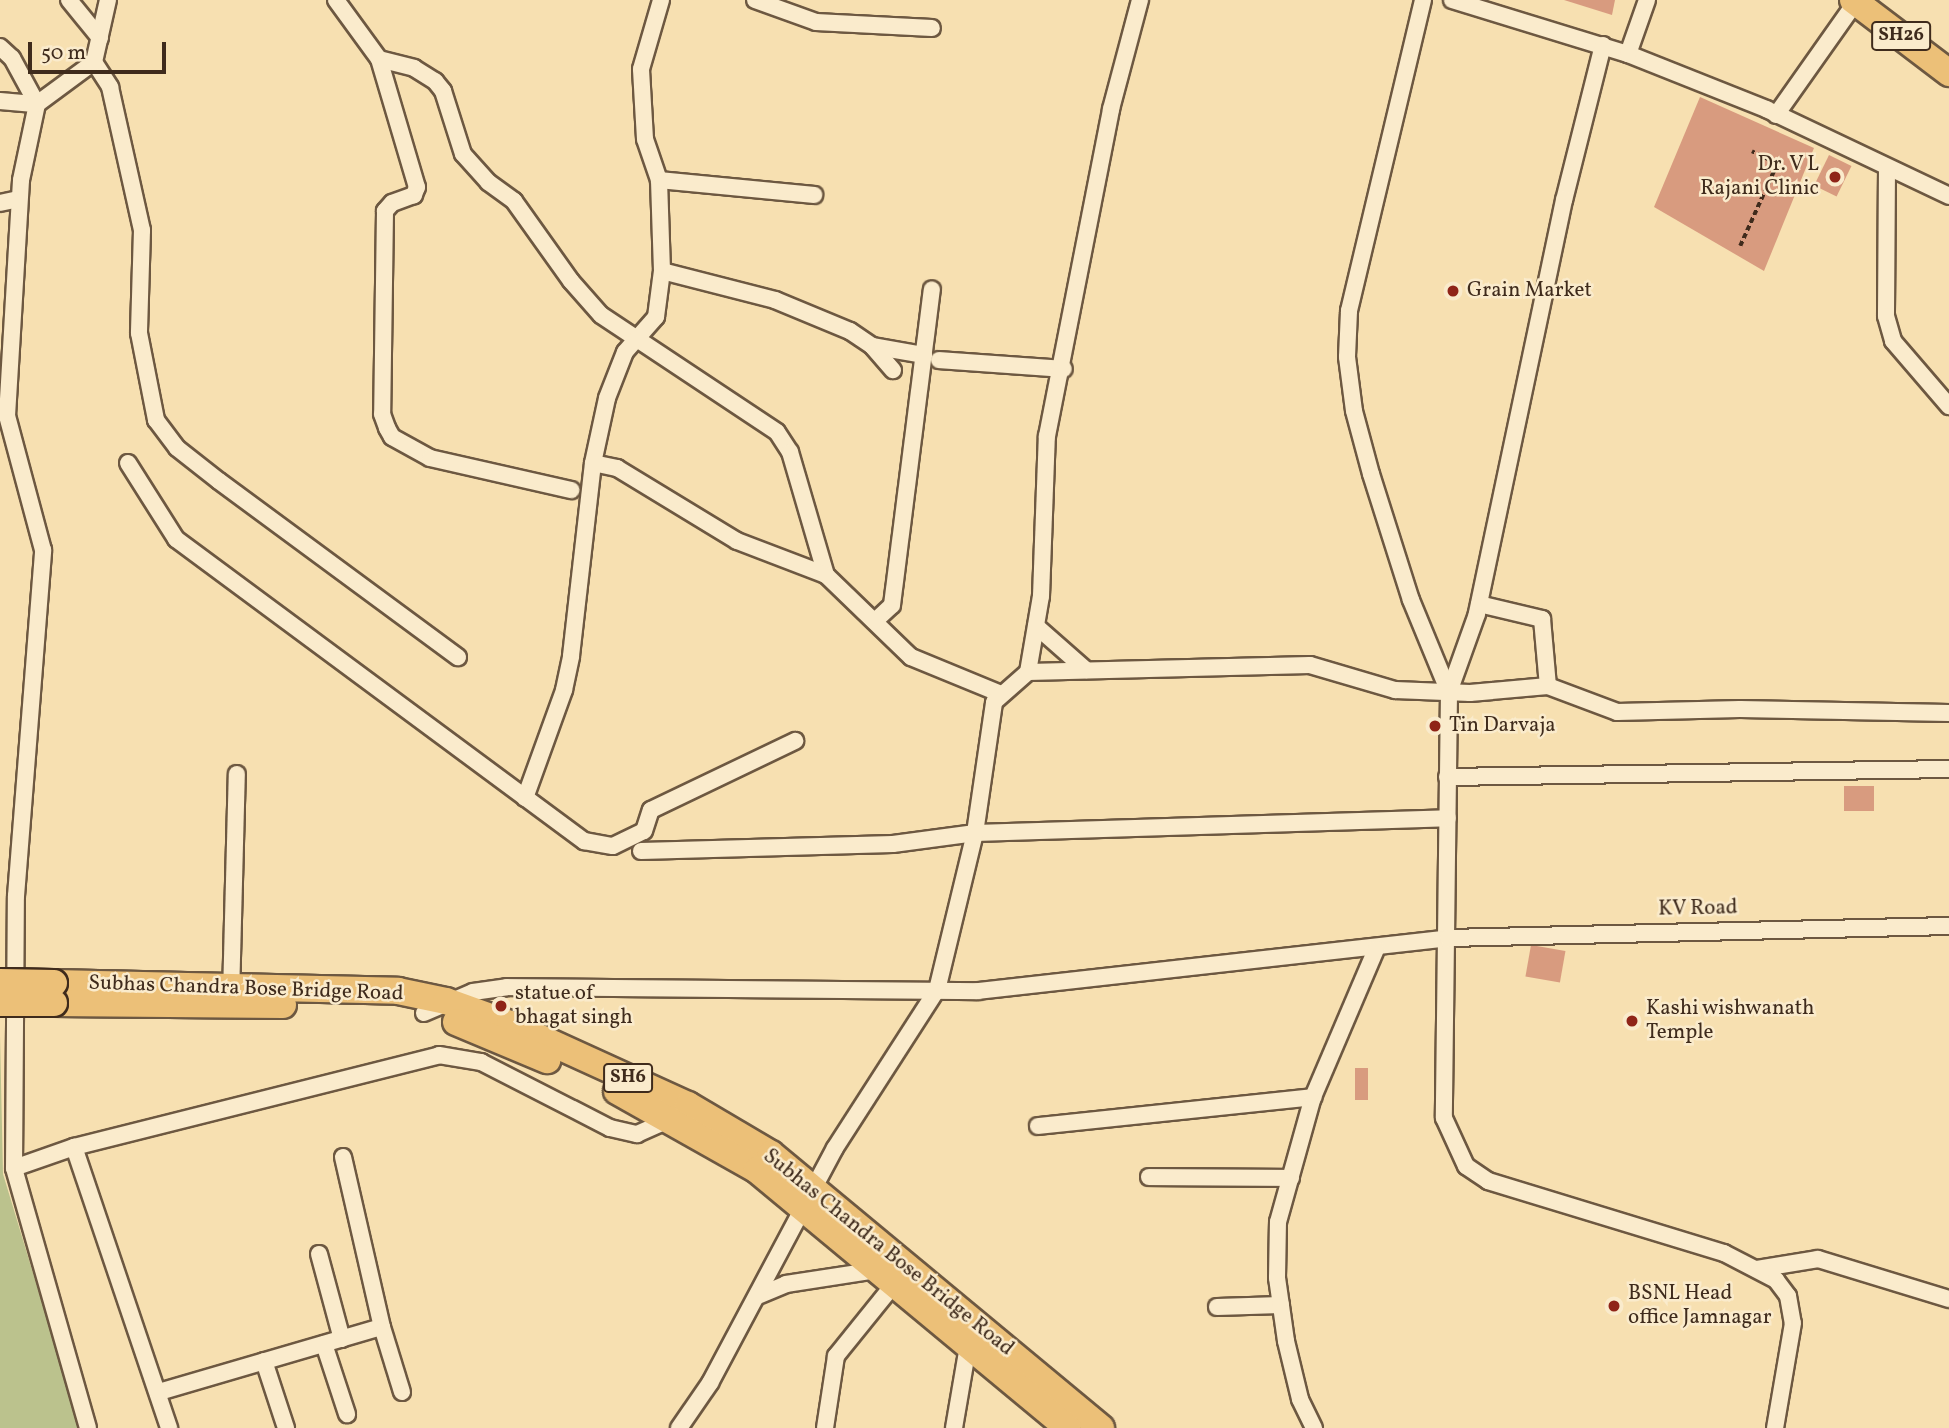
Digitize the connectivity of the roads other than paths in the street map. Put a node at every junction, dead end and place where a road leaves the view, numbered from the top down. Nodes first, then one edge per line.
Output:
1 (69, 0) edge
2 (108, 0) edge
3 (336, 0) edge
4 (661, 0) edge
5 (755, 0) edge
6 (1140, 0) edge
7 (1423, 0) edge
8 (1452, 0) edge
9 (1647, 0) edge
10 (1855, 1) edge
11 (932, 28) dead end
12 (100, 38) junction
13 (1603, 45) junction
14 (0, 47) edge
15 (1629, 54) junction
16 (379, 60) junction
17 (94, 62) junction
18 (1949, 73) edge
19 (0, 102) edge
20 (37, 104) junction
21 (1776, 115) junction
22 (1887, 169) junction
23 (659, 180) junction
24 (814, 195) dead end
25 (1949, 195) edge
26 (19, 199) junction
27 (0, 203) edge
28 (662, 271) junction
29 (932, 290) dead end
30 (635, 340) junction
31 (872, 346) junction
32 (4, 354) edge
33 (931, 357) junction
34 (1064, 369) junction
35 (893, 370) dead end
36 (1949, 406) edge
37 (128, 463) dead end
38 (593, 463) junction
39 (571, 490) dead end
40 (827, 575) junction
41 (1479, 604) junction
42 (876, 621) junction
43 (1036, 626) junction
44 (458, 657) dead end
45 (1086, 670) junction
46 (1028, 672) junction
47 (1548, 686) junction
48 (1449, 692) junction
49 (1001, 694) junction
50 (1949, 713) edge
51 (795, 741) dead end
52 (1949, 769) edge
53 (237, 774) dead end
54 (1447, 777) junction
55 (525, 798) junction
56 (1448, 818) junction
57 (975, 833) junction
58 (641, 850) dead end
59 (1949, 926) edge
60 (1448, 938) junction
61 (1377, 949) junction
62 (8, 956) edge
63 (0, 982) edge
64 (937, 990) junction
65 (54, 993) junction
66 (231, 996) junction
67 (0, 1003) edge
68 (435, 1007) junction
69 (1313, 1097) junction
70 (670, 1118) junction
71 (1038, 1126) dead end
72 (74, 1147) junction
73 (343, 1157) dead end
74 (14, 1168) junction
75 (1149, 1177) dead end
76 (1291, 1178) junction
77 (809, 1198) junction
78 (318, 1254) dead end
79 (1757, 1269) junction
80 (886, 1277) junction
81 (758, 1296) junction
82 (1949, 1299) edge
83 (1281, 1305) junction
84 (1217, 1307) dead end
85 (382, 1327) junction
86 (342, 1339) junction
87 (324, 1344) junction
88 (968, 1346) junction
89 (264, 1361) junction
90 (159, 1392) junction
91 (402, 1392) dead end
92 (347, 1414) dead end
93 (1056, 1423) edge
94 (88, 1428) edge
95 (169, 1428) edge
96 (286, 1428) edge
97 (678, 1428) edge
98 (825, 1428) edge
99 (954, 1428) edge
100 (1101, 1428) edge
101 (1314, 1428) edge
102 (1774, 1428) edge

1 - 12 street
2 - 12 street
3 - 16 street
4 - 23 street
5 - 11 street
6 - 34 street
7 - 48 street
8 - 13 street
9 - 15 street
10 - 18 main road, SH26
10 - 21 street
12 - 17 street
13 - 15 street
13 - 41 street
14 - 20 street
15 - 21 street
16 - 30 street
16 - 39 street
17 - 20 street
17 - 44 street
19 - 20 street
20 - 26 street
21 - 22 street
22 - 25 street
22 - 36 street
23 - 24 street
23 - 28 street
26 - 27 street
26 - 32 street
28 - 30 street
28 - 31 street
29 - 33 street
30 - 38 street
30 - 40 street
31 - 33 street
31 - 35 street
32 - 62 street
33 - 34 street
33 - 42 street
34 - 43 street
37 - 55 street
38 - 40 street
38 - 55 street
40 - 42 street
41 - 47 street
41 - 48 street
42 - 49 street
43 - 45 street
43 - 46 street
45 - 46 street
45 - 48 street
46 - 49 street
47 - 48 street
47 - 50 street
48 - 54 street
49 - 57 street
51 - 55 street
52 - 54 street
53 - 66 street
54 - 56 street
56 - 57 street
56 - 60 street
57 - 58 street
57 - 64 street
59 - 60 street, KV Road
60 - 61 street, KV Road
60 - 79 street
61 - 64 street, KV Road
61 - 69 street
62 - 74 street
63 - 65 main road, SH6, bridge
64 - 68 street, KV Road
64 - 77 street
65 - 66 main road, Subhas Chandra Bose Bridge Road / SH6
65 - 67 main road, SH6, bridge
66 - 68 main road, Subhas Chandra Bose Bridge Road / SH6
68 - 70 main road, Subhas Chandra Bose Bridge Road / SH6
68 - 77 main road, Subhas Chandra Bose Bridge Road / SH6
69 - 71 street
69 - 76 street
70 - 72 street
70 - 77 main road, Subhas Chandra Bose Bridge Road / SH6
72 - 74 street
72 - 90 street
73 - 85 street
74 - 94 street
75 - 76 street
76 - 83 street
77 - 80 main road, Subhas Chandra Bose Bridge Road / SH6
77 - 81 street
77 - 100 main road, Subhas Chandra Bose Bridge Road / SH6
78 - 86 street
79 - 82 street
79 - 102 street
80 - 81 street
80 - 88 main road, Subhas Chandra Bose Bridge Road / SH6
80 - 98 street
81 - 97 street
83 - 84 street
83 - 101 street
85 - 86 street
85 - 91 street
86 - 87 street
87 - 89 street
87 - 92 street
88 - 93 main road, Subhas Chandra Bose Bridge Road / SH6
88 - 99 street
89 - 90 street
89 - 96 street
90 - 95 street

